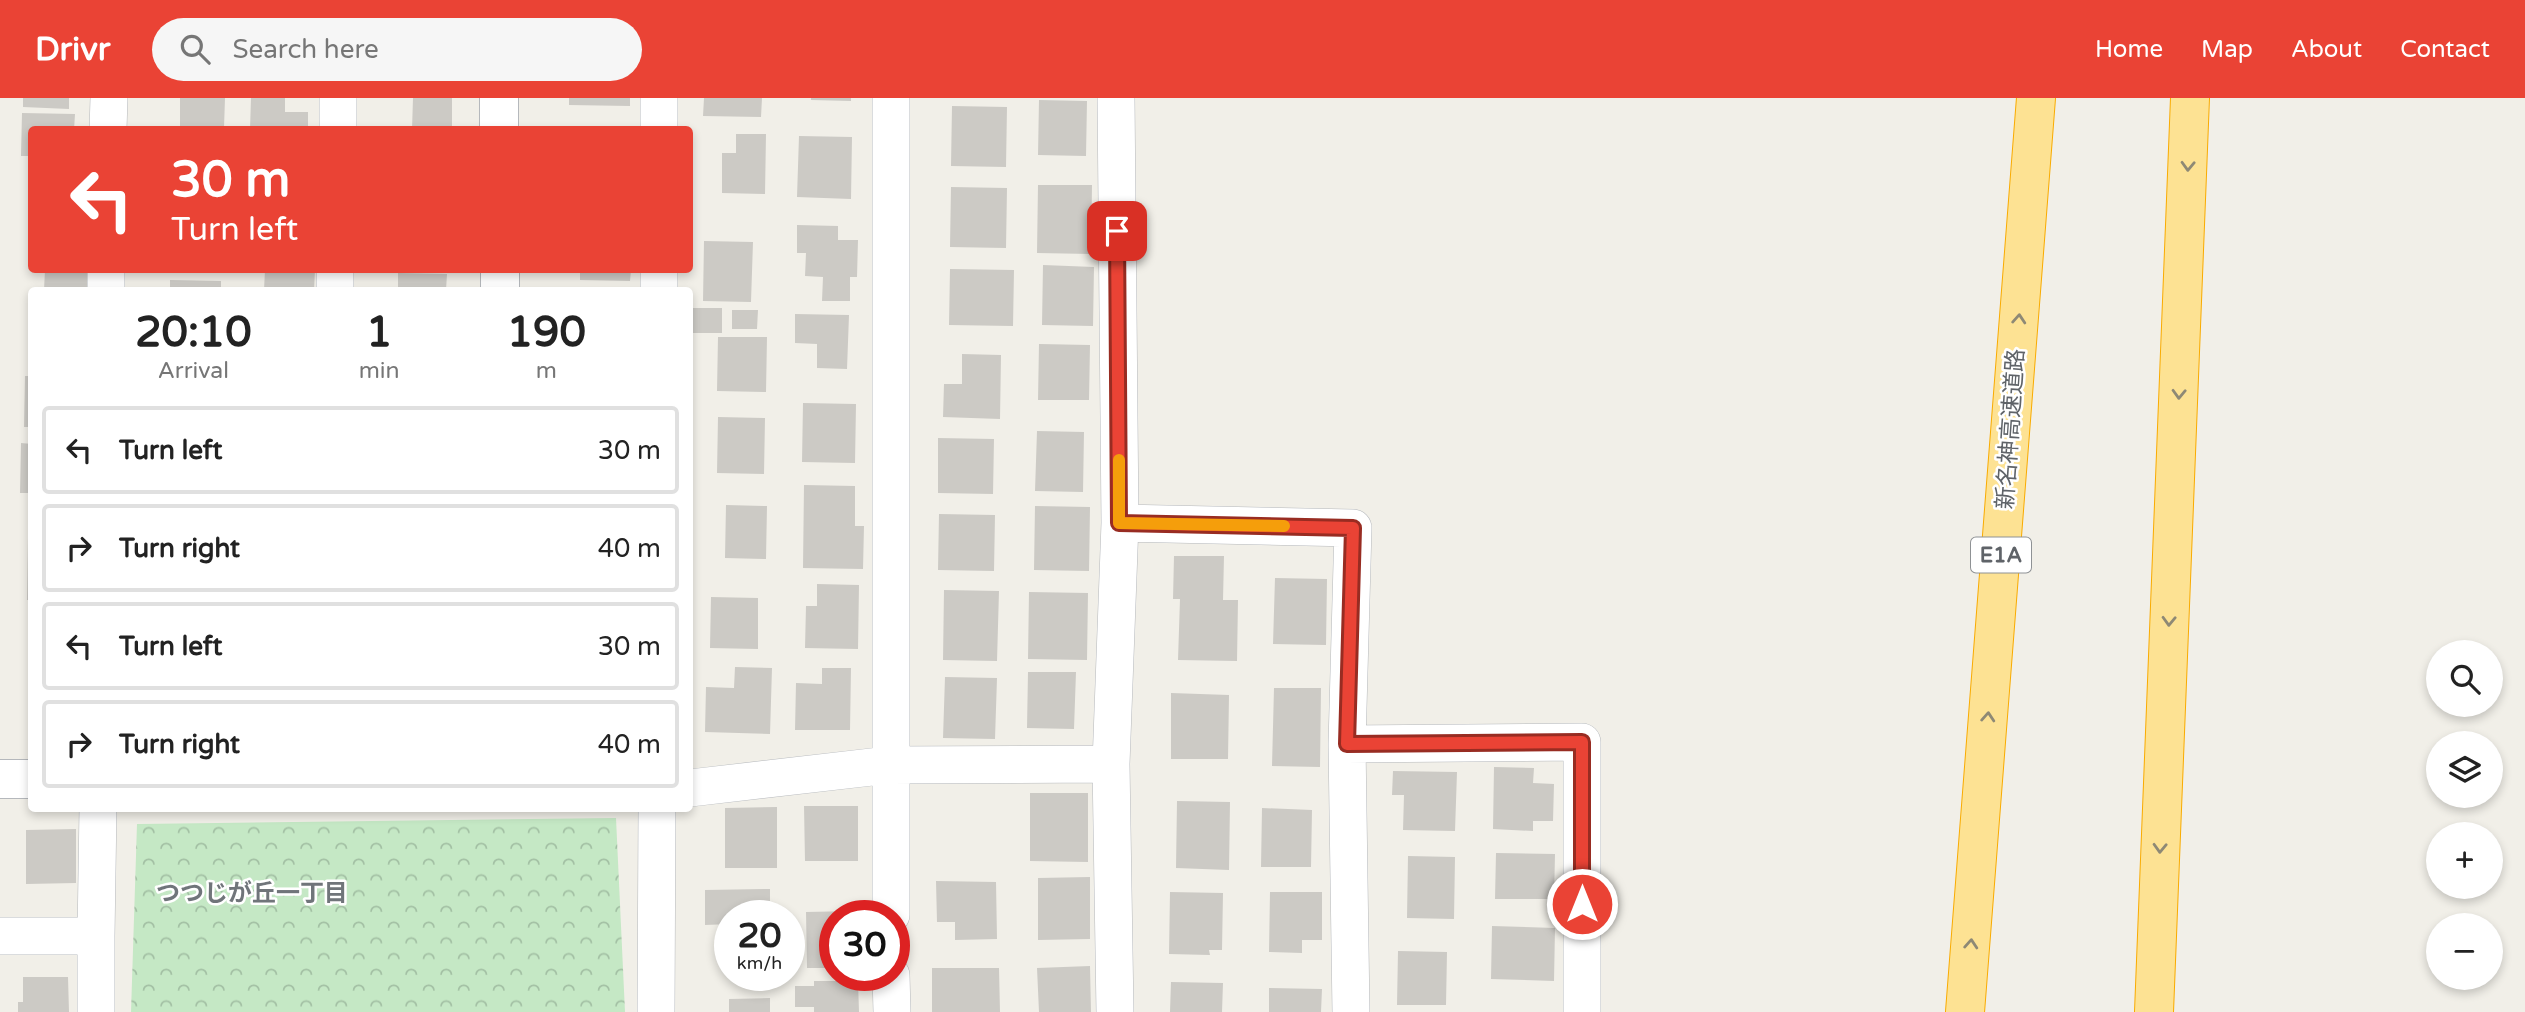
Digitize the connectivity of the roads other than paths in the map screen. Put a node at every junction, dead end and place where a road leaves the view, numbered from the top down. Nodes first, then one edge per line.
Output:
1 (108, 98) edge
2 (338, 98) edge
3 (499, 98) edge
4 (659, 98) edge
5 (891, 98) edge
6 (1116, 98) edge
7 (2036, 98) edge
8 (2190, 98) edge
9 (108, 126) edge
10 (338, 126) edge
11 (499, 126) edge
12 (659, 126) edge
13 (1119, 523) junction
14 (1347, 744) junction
15 (1111, 764) junction
16 (889, 765) junction
17 (0, 779) edge
18 (28, 779) edge
19 (693, 788) edge
20 (99, 812) edge
21 (657, 812) edge
22 (891, 900) edge
23 (0, 936) edge
24 (96, 936) junction
25 (891, 991) edge
26 (96, 1012) edge
27 (656, 1012) edge
28 (892, 1012) edge
29 (1115, 1012) edge
30 (1351, 1012) edge
31 (1582, 1012) edge
32 (1965, 1012) edge
33 (2154, 1012) edge

1 - 9 street
2 - 10 street
3 - 11 street
4 - 12 street
5 - 16 street
6 - 13 street
32 -> 7 highway, 新名神高速道路 / E1A
8 -> 33 highway
13 - 14 street
13 - 15 street
14 - 30 street
14 - 31 street
15 - 16 street
15 - 29 street
16 - 19 street
16 - 22 street
17 - 18 street
20 - 24 street
21 - 27 street
23 - 24 street
24 - 26 street
25 - 28 street

